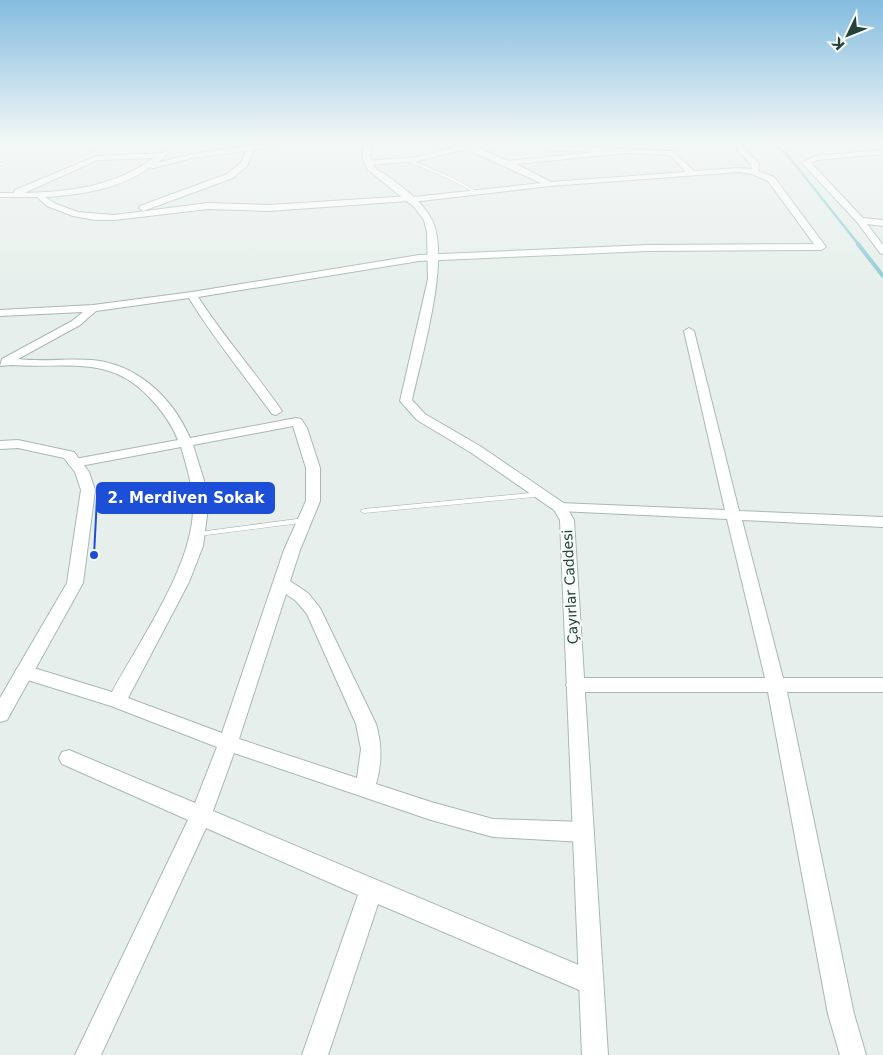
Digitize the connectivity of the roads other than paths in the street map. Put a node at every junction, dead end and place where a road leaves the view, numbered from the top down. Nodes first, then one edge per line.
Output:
1 (17, 192) edge
2 (57, 192) edge
3 (185, 192) edge
4 (402, 192) edge
5 (484, 192) edge
6 (782, 192) edge
7 (834, 192) edge
8 (478, 193) joint
9 (0, 195) edge
10 (10, 195) junction
11 (40, 195) junction
12 (411, 199) junction
13 (130, 216) junction
14 (860, 220) junction
15 (883, 223) edge
16 (883, 251) edge
17 (434, 258) junction
18 (192, 295) junction
19 (93, 308) junction
20 (0, 313) edge
21 (689, 332) dead end
22 (3, 363) edge
23 (276, 411) dead end
24 (186, 442) junction
25 (0, 445) edge
26 (75, 462) junction
27 (543, 494) junction
28 (560, 507) junction
29 (364, 511) dead end
30 (733, 515) junction
31 (305, 520) junction
32 (883, 522) edge
33 (199, 534) junction
34 (282, 584) junction
35 (24, 672) junction
36 (576, 685) junction
37 (776, 685) junction
38 (883, 685) edge
39 (117, 700) junction
40 (0, 715) edge
41 (228, 743) junction
42 (70, 758) dead end
43 (364, 788) junction
44 (202, 816) junction
45 (583, 832) junction
46 (371, 890) junction
47 (591, 983) junction
48 (88, 1055) edge
49 (315, 1055) edge
50 (595, 1055) edge
51 (853, 1055) edge

1 - 10 street
2 - 11 street
3 - 13 street
4 - 12 street
5 - 8 street
6 - 17 street
7 - 14 street
8 - 12 street
9 - 10 street
10 - 11 street
11 - 13 street
12 - 13 street
12 - 17 street
14 - 15 street
14 - 16 street
17 - 18 street
17 - 27 street
18 - 19 street
18 - 23 street
19 - 20 street
19 - 22 street
21 - 30 street
22 - 24 street
24 - 26 street
24 - 31 street
24 - 33 street
25 - 26 street
26 - 35 street
27 - 28 street
27 - 29 lane
28 - 30 street
28 - 36 street, Çayırlar Caddesi
30 - 32 street
30 - 37 street
31 - 33 lane
31 - 34 street
33 - 39 street
34 - 41 street
34 - 43 street
35 - 39 street
35 - 40 street
36 - 37 street
36 - 45 street, Çayırlar Caddesi
37 - 38 street
37 - 51 street
39 - 41 street
41 - 43 street
41 - 44 street
42 - 44 street
43 - 45 street
44 - 46 street
44 - 48 street
45 - 47 street, Çayırlar Caddesi
46 - 47 street
46 - 49 street
47 - 50 street, Çayırlar Caddesi

